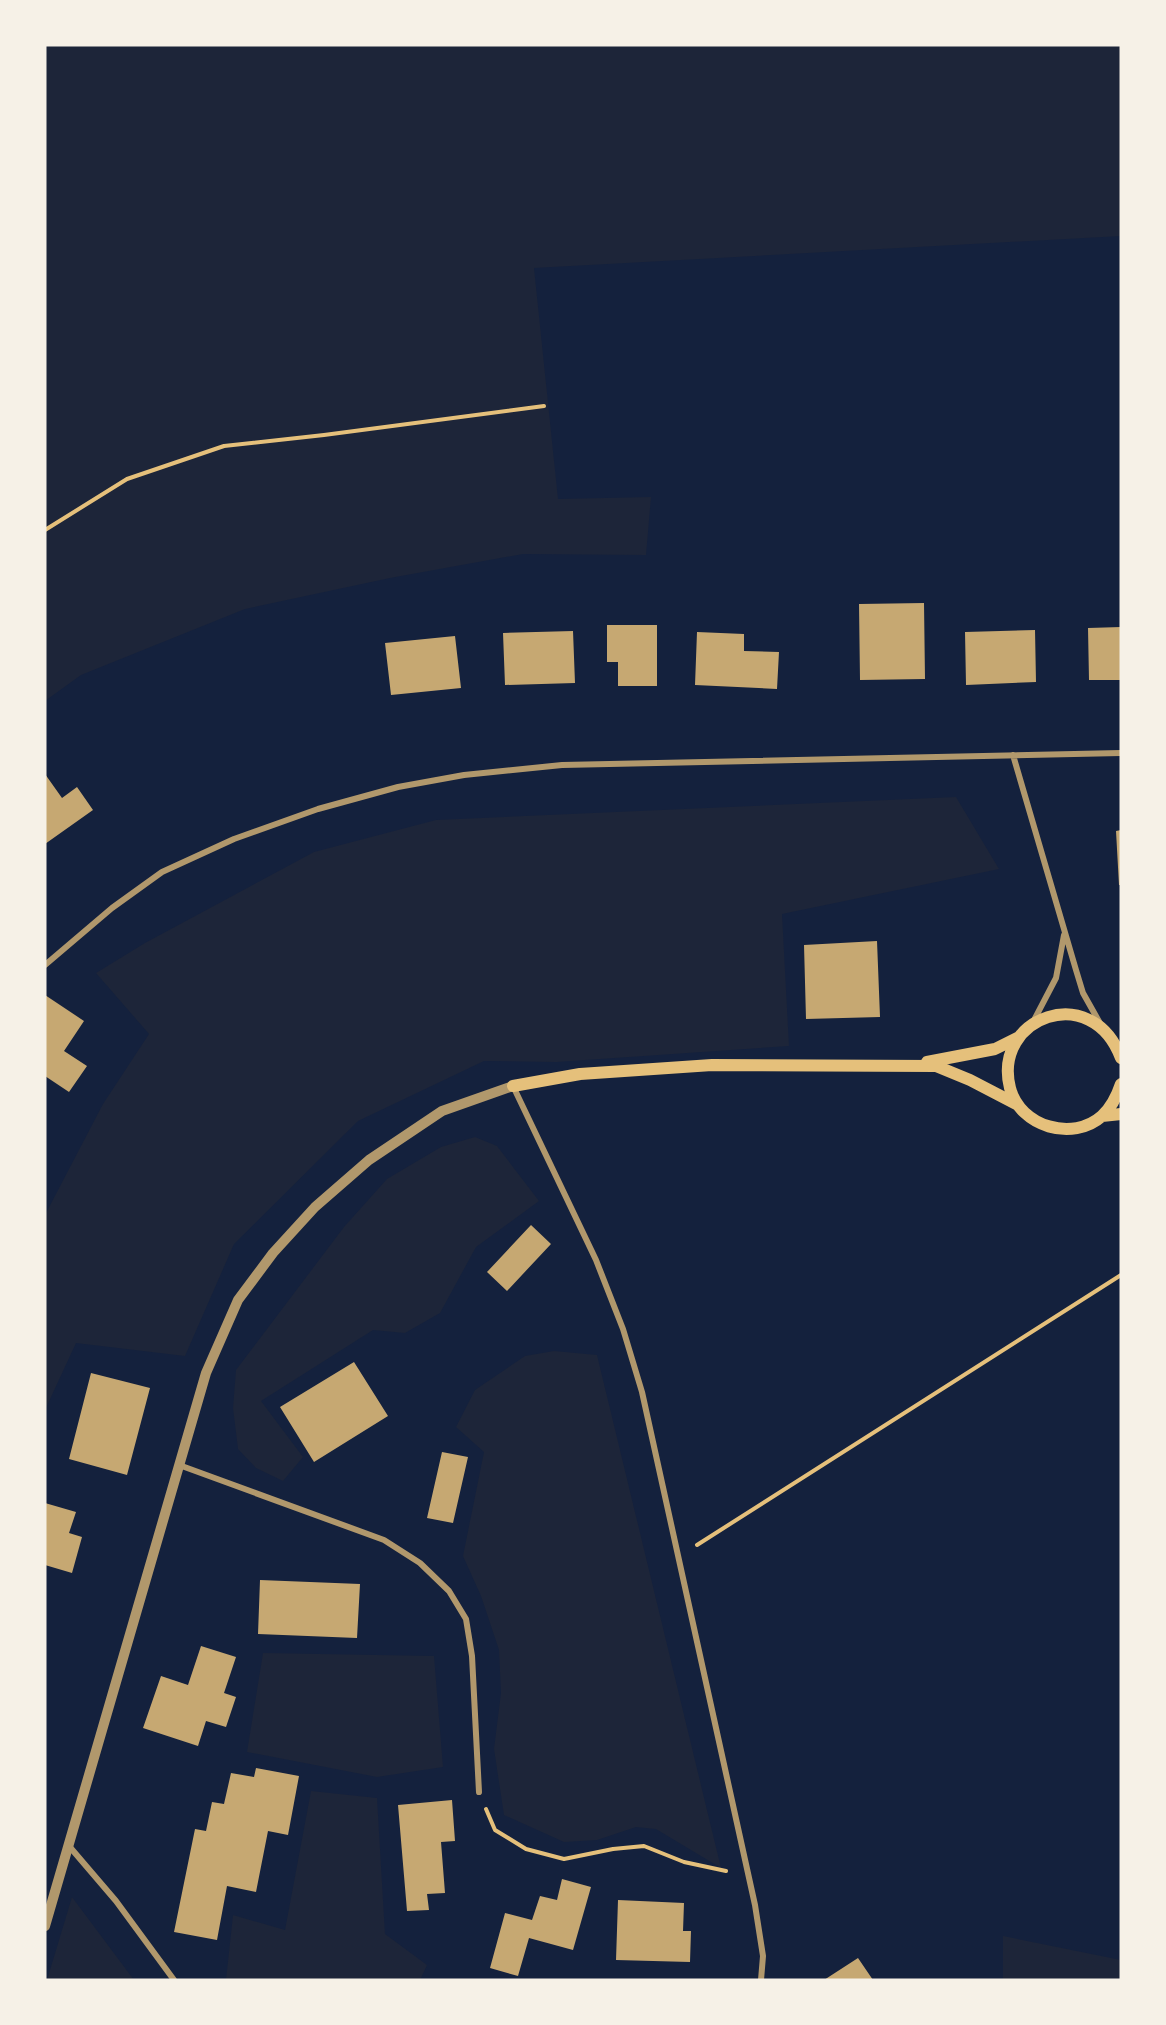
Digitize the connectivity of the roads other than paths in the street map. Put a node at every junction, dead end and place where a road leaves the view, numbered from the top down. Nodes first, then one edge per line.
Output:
1 (1121, 753) edge
2 (1013, 755) junction
3 (1065, 932) junction
4 (45, 964) edge
5 (1032, 1025) junction
6 (1103, 1028) junction
7 (1019, 1037) junction
8 (1118, 1046) edge
9 (1121, 1058) edge
10 (905, 1066) junction
11 (1121, 1084) edge
12 (513, 1086) junction
13 (1018, 1105) junction
14 (1121, 1114) edge
15 (1102, 1116) junction
16 (179, 1466) junction
17 (478, 1792) road end
18 (68, 1846) junction
19 (45, 1926) edge
20 (174, 1980) edge
21 (761, 1980) edge

1 - 2 street
2 - 3 street
2 - 4 street
3 - 5 street
3 - 6 street
5 - 6 main road
5 - 7 main road
6 - 8 main road
7 - 10 main road
7 - 13 main road
8 - 9 main road
10 - 12 main road
10 - 13 main road
11 - 15 main road
12 - 16 street
12 - 21 street
13 - 15 main road
14 - 15 main road
16 - 17 street
16 - 18 street
18 - 19 street
18 - 20 street

